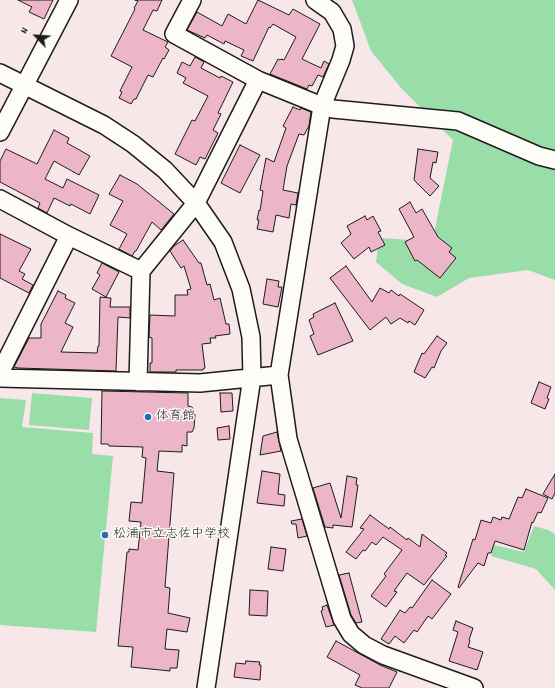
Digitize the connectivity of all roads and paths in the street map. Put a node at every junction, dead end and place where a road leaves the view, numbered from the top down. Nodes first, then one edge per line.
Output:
1 (69, 0) edge
2 (192, 0) edge
3 (316, 0) edge
4 (0, 72) edge
5 (258, 80) junction
6 (25, 86) junction
7 (322, 106) junction
8 (0, 132) edge
9 (555, 160) edge
10 (0, 199) edge
11 (196, 203) junction
12 (69, 236) junction
13 (141, 271) junction
14 (0, 373) edge
15 (279, 375) junction
16 (252, 377) junction
17 (0, 378) edge
18 (138, 382) junction
19 (206, 688) edge
20 (474, 688) edge

1 - 6 street
2 - 5 street
3 - 7 street
4 - 6 street
5 - 7 street
5 - 11 street
6 - 8 street
6 - 11 street
7 - 9 street
7 - 15 street
10 - 12 street
11 - 13 street
11 - 16 street
12 - 13 street
12 - 14 street
13 - 18 street
15 - 16 street
15 - 20 street
16 - 18 street
16 - 19 street
17 - 18 street

